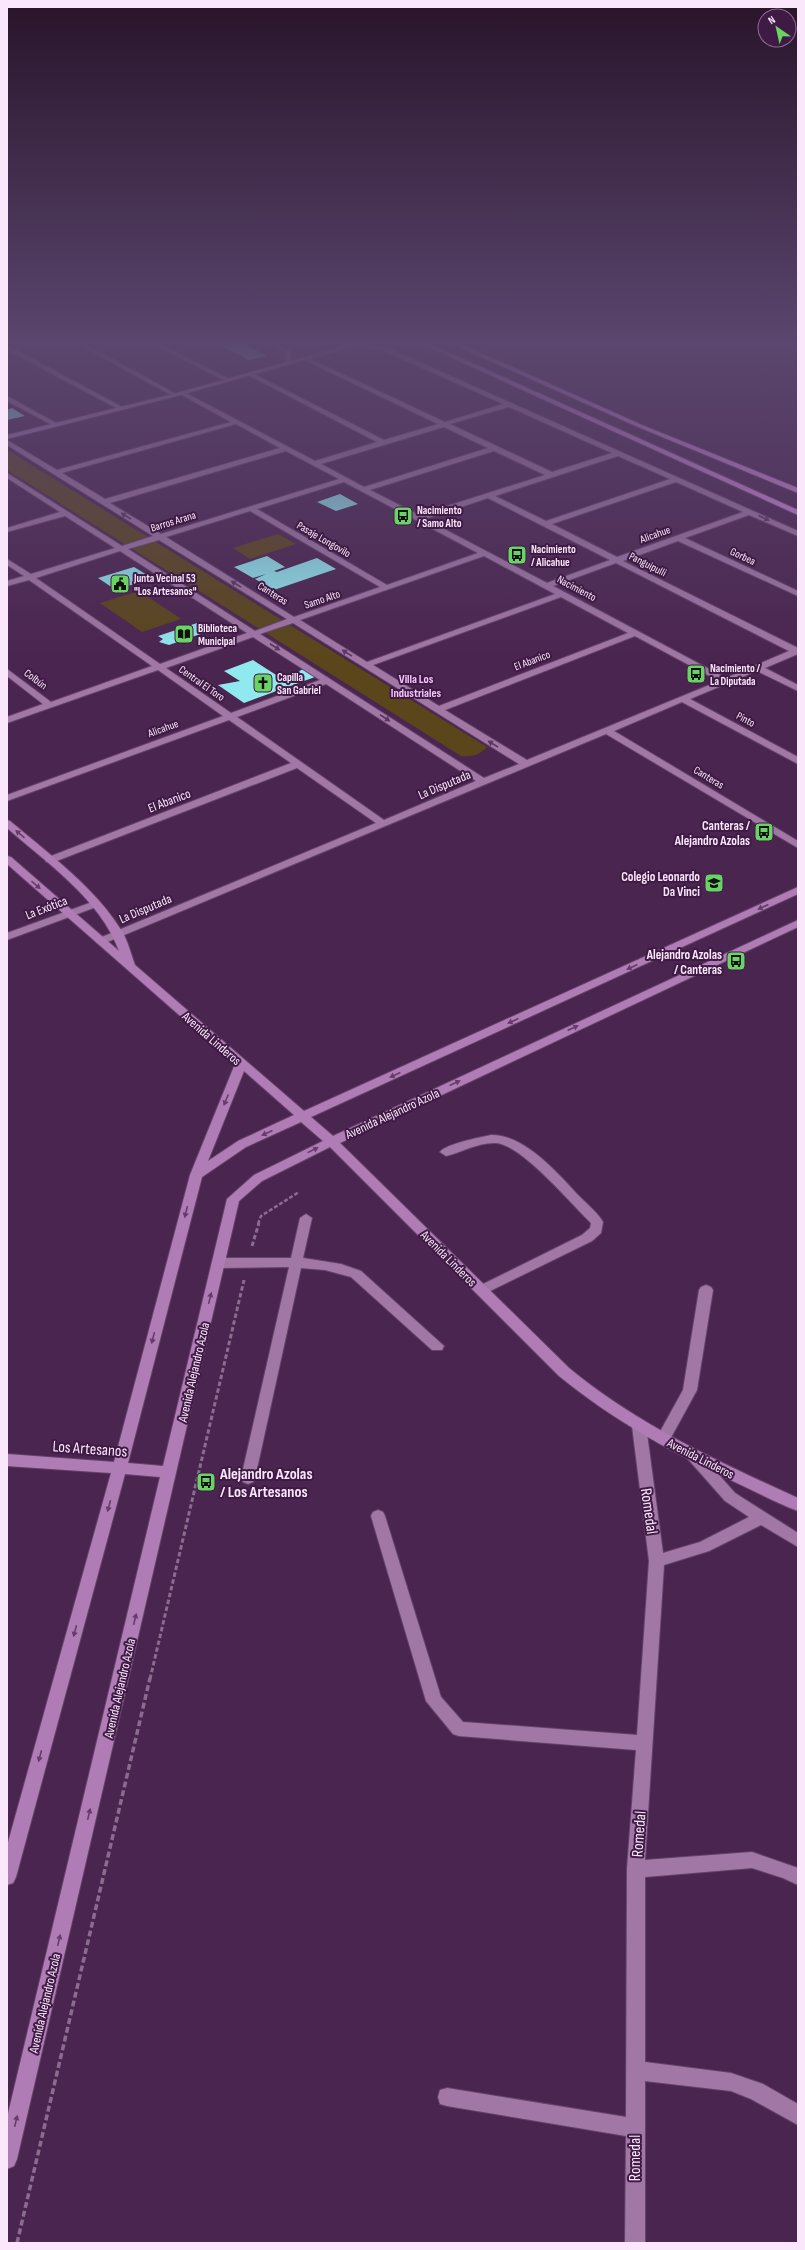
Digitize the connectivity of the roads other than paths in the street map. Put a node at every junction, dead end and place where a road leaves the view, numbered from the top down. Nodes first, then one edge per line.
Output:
1 (18, 449) edge
2 (139, 449) edge
3 (283, 449) edge
4 (288, 449) edge
5 (360, 449) edge
6 (492, 449) edge
7 (497, 449) edge
8 (612, 449) edge
9 (656, 449) edge
10 (696, 449) edge
11 (619, 452) junction
12 (315, 463) junction
13 (56, 472) junction
14 (552, 474) junction
15 (7, 475) edge
16 (346, 479) junction
17 (677, 479) junction
18 (364, 489) junction
19 (798, 491) edge
20 (488, 496) junction
21 (104, 502) junction
22 (251, 509) junction
23 (750, 512) junction
24 (66, 513) junction
25 (798, 513) edge
26 (419, 518) junction
27 (545, 524) junction
28 (7, 530) edge
29 (798, 534) edge
30 (160, 537) junction
31 (679, 538) junction
32 (122, 549) junction
33 (485, 553) junction
34 (617, 560) junction
35 (7, 561) edge
36 (30, 577) junction
37 (7, 584) edge
38 (546, 586) junction
39 (387, 588) junction
40 (561, 594) junction
41 (798, 594) edge
42 (294, 620) junction
43 (634, 633) junction
44 (254, 634) junction
45 (798, 652) edge
46 (366, 665) junction
47 (158, 667) junction
48 (758, 668) junction
49 (7, 672) edge
50 (327, 681) junction
51 (726, 681) junction
52 (798, 688) edge
53 (683, 699) junction
54 (50, 705) junction
55 (437, 710) junction
56 (230, 716) junction
57 (7, 720) edge
58 (608, 730) junction
59 (798, 761) edge
60 (298, 764) junction
61 (526, 764) junction
62 (484, 782) junction
63 (7, 798) edge
64 (7, 823) edge
65 (383, 824) junction
66 (798, 845) edge
67 (7, 859) edge
68 (50, 860) junction
69 (798, 890) edge
70 (94, 904) junction
71 (69, 913) junction
72 (798, 923) edge
73 (118, 934) junction
74 (7, 936) edge
75 (101, 941) junction
76 (130, 967) junction
77 (241, 1064) junction
78 (303, 1117) junction
79 (331, 1142) junction
80 (446, 1152) dead end
81 (196, 1174) junction
82 (306, 1218) dead end
83 (218, 1263) junction
84 (294, 1264) junction
85 (482, 1290) junction
86 (706, 1290) dead end
87 (437, 1346) dead end
88 (639, 1426) junction
89 (663, 1439) junction
90 (691, 1453) junction
91 (7, 1460) edge
92 (120, 1468) junction
93 (169, 1472) junction
94 (248, 1478) dead end
95 (798, 1505) edge
96 (378, 1516) dead end
97 (760, 1518) junction
98 (798, 1541) edge
99 (657, 1561) junction
100 (644, 1743) junction
101 (636, 1869) junction
102 (7, 1877) edge
103 (798, 1877) edge
104 (635, 2070) junction
105 (447, 2097) dead end
106 (798, 2115) edge
107 (634, 2128) junction
108 (7, 2159) edge
109 (635, 2243) edge

1 - 13 street, Canteras
2 - 13 street
3 - 21 street
4 - 12 street, Nacimiento
5 - 12 street
6 - 18 street
7 - 14 street
8 - 11 street
9 - 25 highway
10 - 19 highway
11 - 14 street
11 - 17 street
12 - 16 street, Nacimiento
13 - 21 street, Canteras
14 - 20 street
15 - 24 street
16 - 18 street, Nacimiento
16 - 22 street, Barros Arana
17 - 23 street
17 - 27 street
18 - 26 street, Nacimiento
20 - 26 street
20 - 27 street, Panguipulli
30 -> 21 street, Canteras
22 - 30 street, Barros Arana
22 - 39 street, Pasaje Longovilo
23 -> 29 street
23 - 31 street, Alicahue
24 - 28 street
24 - 32 street
26 - 33 street, Nacimiento
27 - 34 street, Panguipulli
30 - 32 street, Barros Arana
42 -> 30 street, Canteras
31 - 34 street, Alicahue
31 - 41 street, Gorbea
32 - 36 street, Barros Arana
32 - 44 street
33 - 38 street, Nacimiento
33 - 39 street, Samo Alto
34 - 38 street, Alicahue
34 - 45 street, Panguipulli
35 - 36 street, Central El Toro
36 - 37 street, Barros Arana
36 - 47 street, Central El Toro
38 - 40 street, Nacimiento
39 - 42 street, Samo Alto
40 - 43 street, Nacimiento
40 - 46 street
42 - 44 street, Samo Alto
46 -> 42 street, Canteras
43 - 51 street, Nacimiento
43 - 55 street, El Abanico
44 - 47 street, Samo Alto
44 -> 50 street
45 - 48 street, La Disputada
46 - 55 street, Canteras
47 - 54 street, Samo Alto
47 - 56 street, Central El Toro
48 - 51 street, La Disputada
48 - 52 street
49 - 54 street, Colbún
50 - 56 street, Alicahue
50 -> 62 street
51 - 53 street, La Disputada
53 - 58 street, La Disputada
53 - 59 street, Pinto
54 - 57 street, Samo Alto
61 -> 55 street, Canteras
56 - 60 street, Central El Toro
56 - 63 street, Alicahue
58 - 61 street, La Disputada
58 - 66 street, Canteras
60 - 65 street, Central El Toro
60 - 68 street, El Abanico
61 - 62 street, La Disputada
62 - 65 street, La Disputada
68 -> 64 main road, Avenida Linderos
65 - 73 street, La Disputada
67 -> 71 main road, Avenida Linderos
68 - 70 main road, Avenida Linderos
69 -> 78 main road
70 - 71 street, La Exótica
70 - 73 main road, Avenida Linderos
71 - 74 street, La Exótica
71 - 75 main road, Avenida Linderos
79 -> 72 main road, Avenida Alejandro Azola
73 - 75 street, La Disputada
73 - 76 main road, Avenida Linderos
75 - 76 main road, Avenida Linderos
76 - 77 main road, Avenida Linderos
77 - 78 main road, Avenida Linderos
77 -> 81 main road
78 - 79 main road, Avenida Linderos
78 -> 81 main road
83 -> 79 main road, Avenida Alejandro Azola
79 - 85 main road, Avenida Linderos
80 - 85 street
81 -> 92 main road
82 - 84 street
83 - 84 street
93 -> 83 main road, Avenida Alejandro Azola
84 - 87 street
84 - 94 street
85 - 88 main road, Avenida Linderos
86 - 89 street
88 - 89 main road, Avenida Linderos
88 - 99 street, Romedal
89 - 90 main road, Avenida Linderos
90 - 95 main road, Avenida Linderos
90 - 97 street
91 - 92 main road, Los Artesanos
92 - 93 main road, Los Artesanos
92 -> 102 main road
108 -> 93 main road, Avenida Alejandro Azola
96 - 100 street
97 - 98 street
97 - 99 street
99 - 100 street, Romedal
100 - 101 street, Romedal
101 - 103 street
101 - 104 street, Romedal
104 - 106 street
104 - 107 street, Romedal
105 - 107 street
107 - 109 street, Romedal

